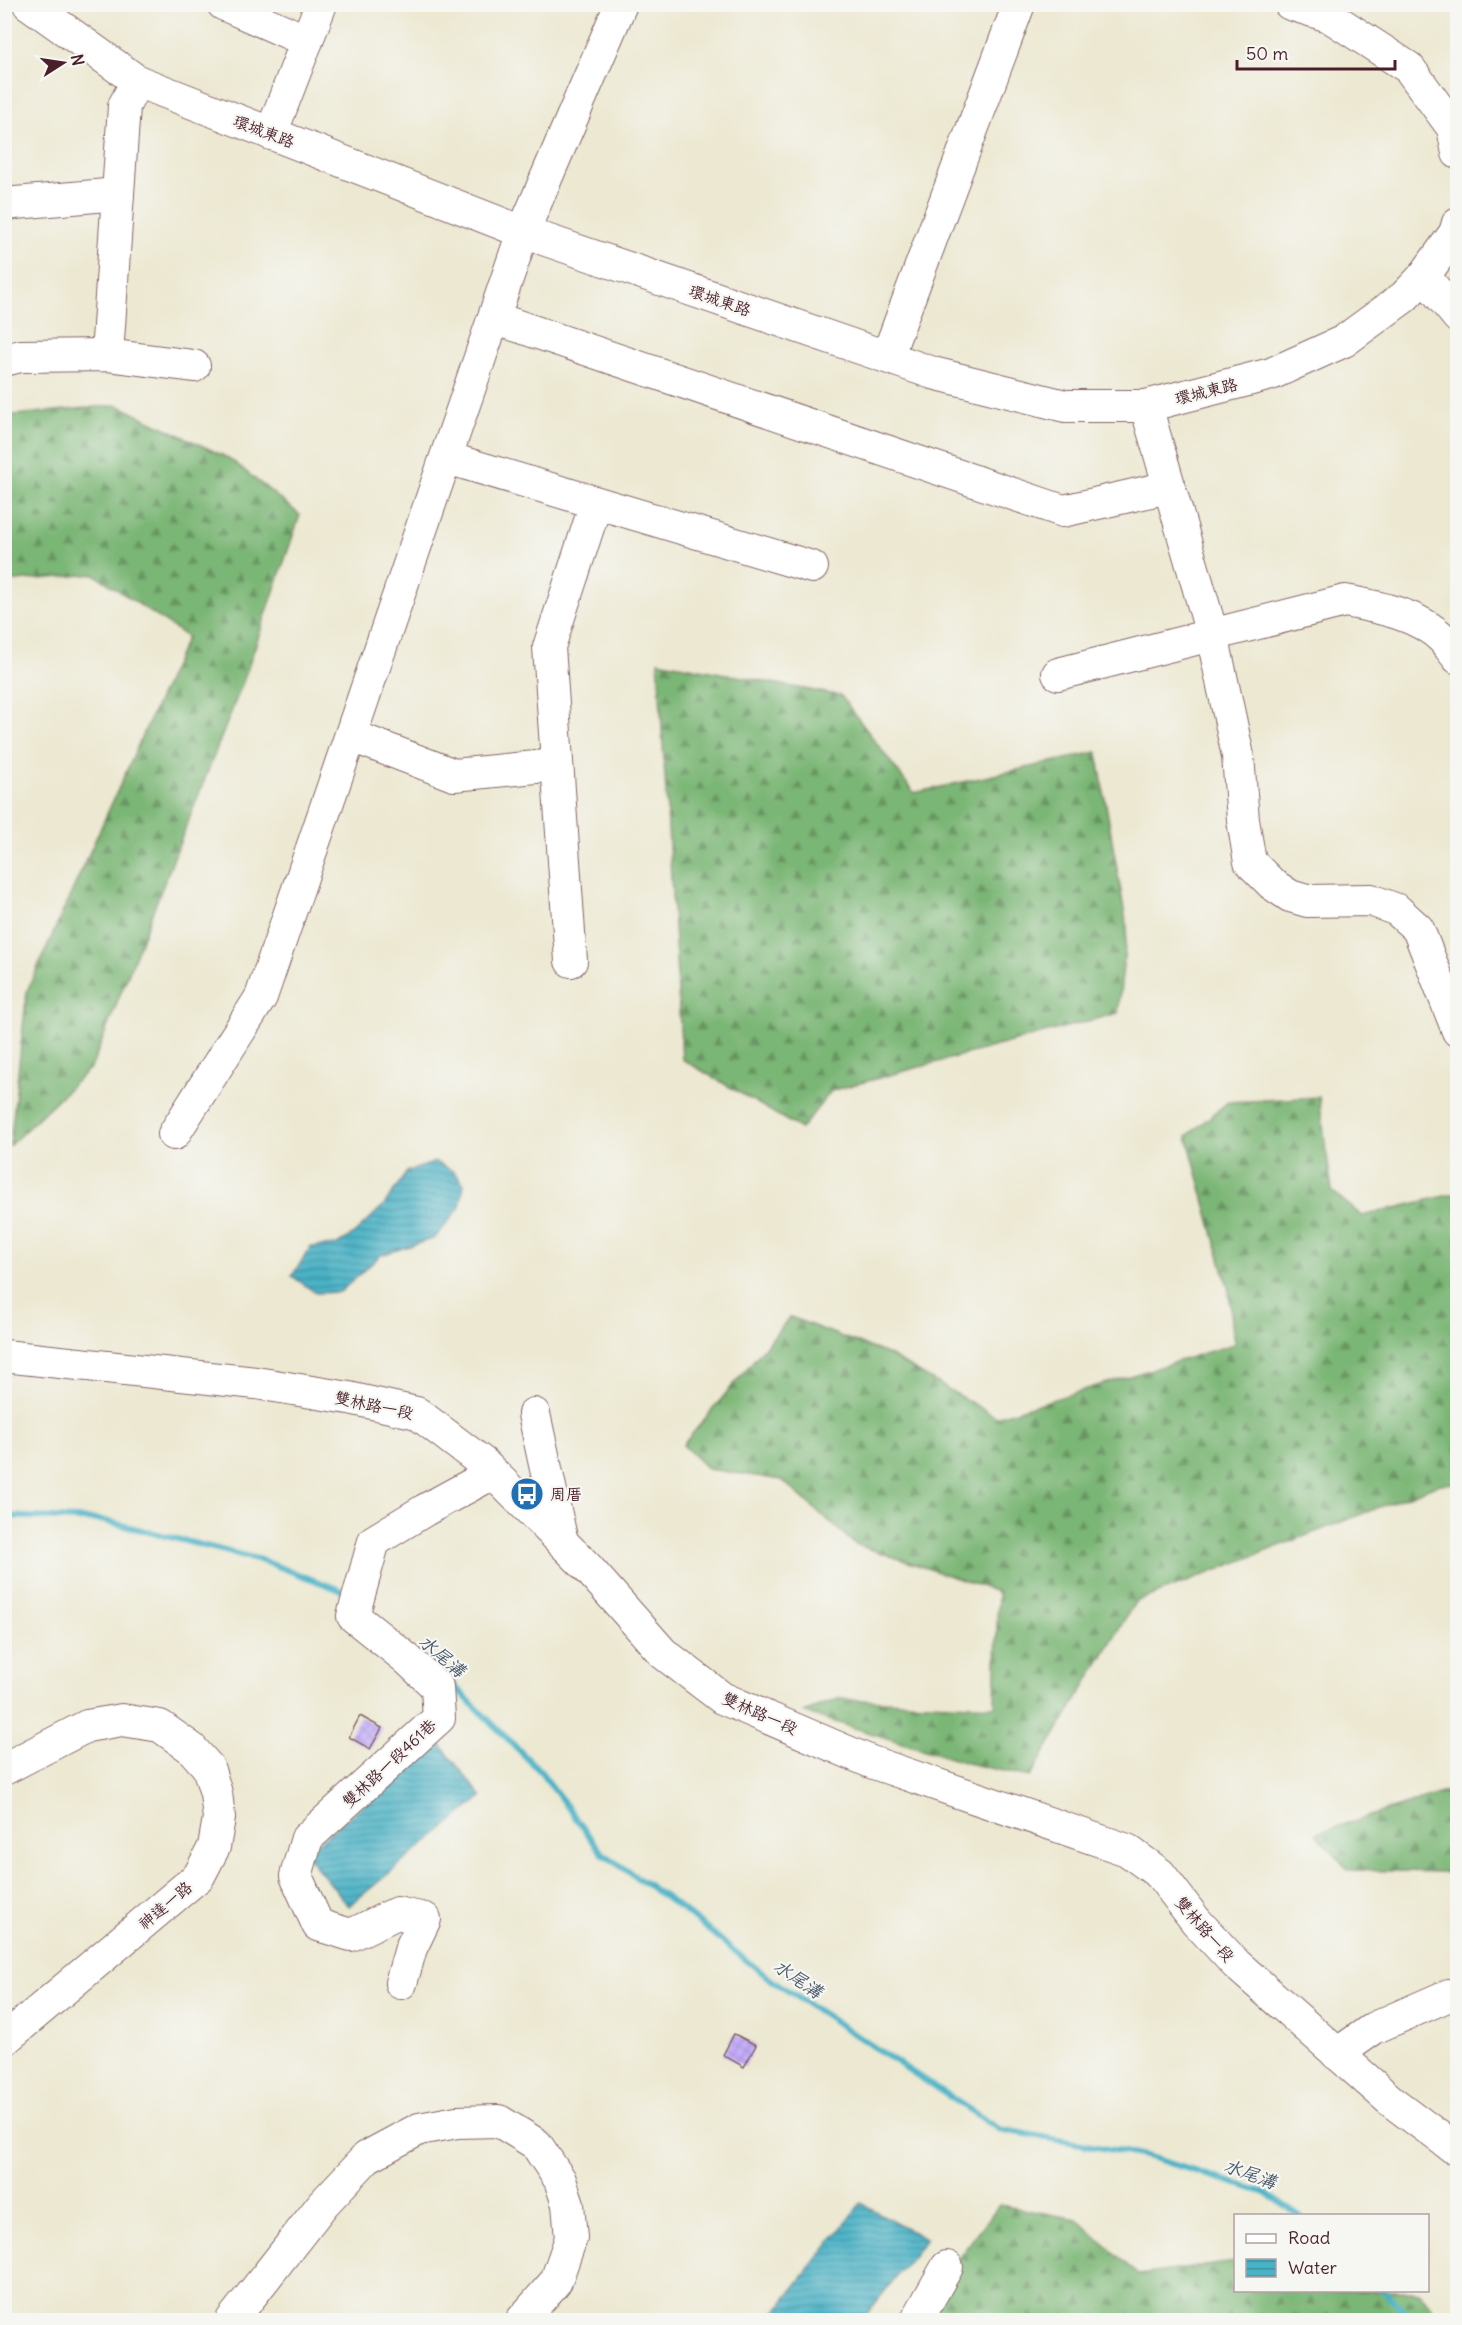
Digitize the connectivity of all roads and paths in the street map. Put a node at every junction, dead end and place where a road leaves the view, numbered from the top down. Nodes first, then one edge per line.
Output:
1 (29, 4) edge
2 (224, 4) edge
3 (321, 4) edge
4 (621, 4) edge
5 (1019, 4) edge
6 (1290, 4) edge
7 (307, 41) junction
8 (137, 81) junction
9 (271, 134) junction
10 (1458, 153) edge
11 (118, 194) junction
12 (4, 204) edge
13 (1458, 223) edge
14 (523, 232) junction
15 (1424, 276) junction
16 (1458, 317) edge
17 (494, 318) junction
18 (107, 355) junction
19 (887, 357) junction
20 (4, 360) edge
21 (194, 366) dead end
22 (1146, 406) junction
23 (447, 458) junction
24 (1169, 487) junction
25 (596, 503) junction
26 (812, 567) dead end
27 (1212, 634) junction
28 (1458, 658) edge
29 (1058, 674) dead end
30 (352, 736) junction
31 (557, 765) junction
32 (571, 961) dead end
33 (1458, 1031) edge
34 (174, 1134) dead end
35 (4, 1356) edge
36 (534, 1414) dead end
37 (493, 1473) junction
38 (562, 1542) junction
39 (4, 1769) edge
40 (401, 1983) dead end
41 (1449, 1995) dead end
42 (4, 2040) edge
43 (1337, 2055) junction
44 (1458, 2151) edge
45 (948, 2267) dead end
46 (232, 2320) edge
47 (522, 2320) edge
48 (917, 2320) edge

1 - 8 street, 環城東路
2 - 7 street
3 - 7 street
4 - 14 street
5 - 19 street
6 - 10 street
7 - 9 street
8 - 9 street, 環城東路
8 - 11 street
9 - 14 street, 環城東路
11 - 12 street
11 - 18 street
13 - 15 street, 環城東路
14 - 17 street
14 - 19 street, 環城東路
15 - 16 street
15 - 22 street, 環城東路
17 - 23 street
17 - 24 street
18 - 20 street
18 - 21 street
19 - 22 street, 環城東路
22 - 24 street
23 - 25 street
23 - 30 street
24 - 27 street
25 - 26 street
25 - 31 street
27 - 28 street
27 - 29 street
27 - 33 street
30 - 31 street
30 - 34 street
31 - 32 street
35 - 37 street, 雙林路一段
36 - 38 street
37 - 38 street, 雙林路一段
37 - 40 street, 雙林路一段461巷
38 - 43 street, 雙林路一段
39 - 42 street, 神達一路
41 - 43 street
43 - 44 street, 雙林路一段
45 - 48 street
46 - 47 street

